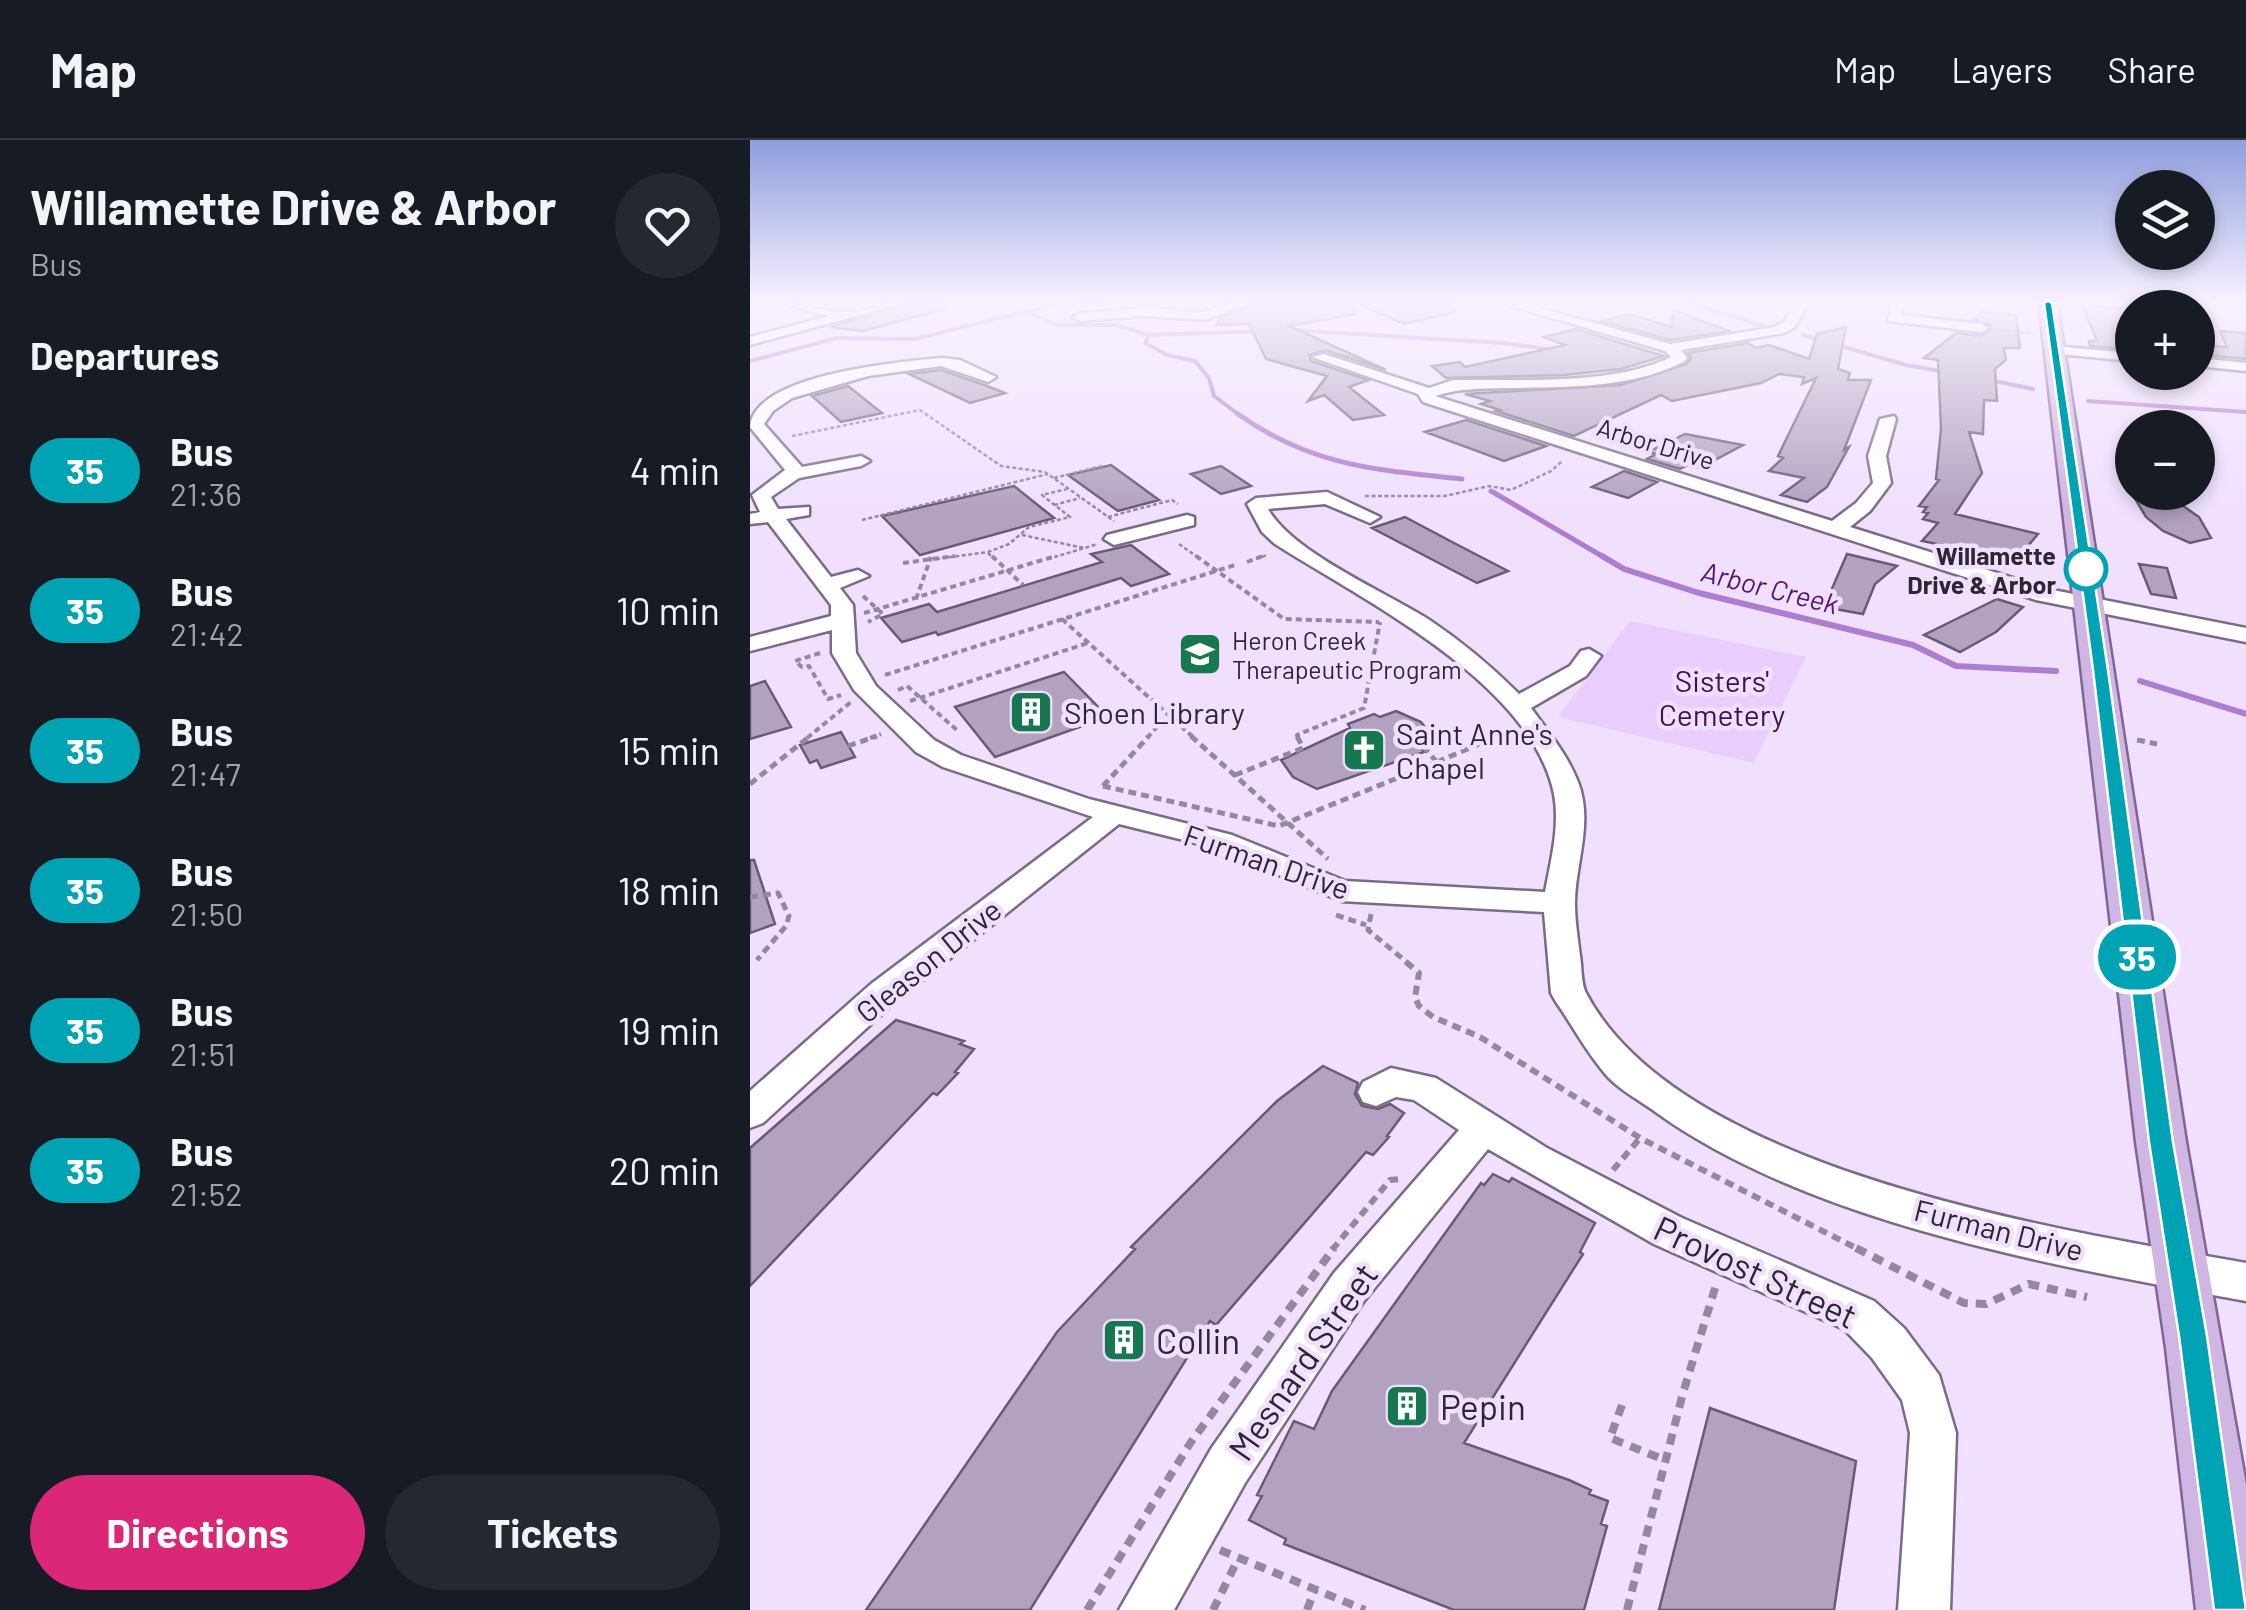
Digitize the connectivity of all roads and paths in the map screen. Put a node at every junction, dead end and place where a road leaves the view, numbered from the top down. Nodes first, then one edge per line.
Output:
1 (886, 372) edge
2 (976, 372) edge
3 (1366, 372) edge
4 (1640, 372) edge
5 (2056, 372) edge
6 (988, 377) dead end
7 (1428, 392) junction
8 (1888, 419) dead end
9 (850, 424) junction
10 (858, 430) dead end
11 (769, 441) junction
12 (1581, 449) junction
13 (861, 461) dead end
14 (1102, 466) dead end
15 (792, 474) junction
16 (1048, 474) junction
17 (1054, 478) junction
18 (1069, 489) junction
19 (1081, 498) junction
20 (1335, 500) junction
21 (1054, 505) junction
22 (1134, 510) dead end
23 (802, 511) dead end
24 (1186, 514) joint
25 (760, 517) edge
26 (1108, 517) dead end
27 (1370, 518) dead end
28 (862, 520) dead end
29 (1836, 528) junction
30 (1022, 535) junction
31 (1114, 539) dead end
32 (1177, 542) dead end
33 (988, 552) junction
34 (931, 557) junction
35 (903, 562) dead end
36 (1234, 565) dead end
37 (1218, 571) junction
38 (1008, 572) junction
39 (858, 576) dead end
40 (1023, 584) dead end
41 (825, 585) junction
42 (916, 599) junction
43 (2091, 607) junction
44 (879, 608) junction
45 (1062, 619) junction
46 (854, 627) junction
47 (2246, 635) edge
48 (1088, 643) junction
49 (750, 644) edge
50 (820, 652) dead end
51 (1589, 656) dead end
52 (917, 699) junction
53 (1508, 712) junction
54 (1168, 716) junction
55 (960, 732) dead end
56 (884, 733) dead end
57 (848, 746) dead end
58 (1425, 749) dead end
59 (1438, 762) junction
60 (1424, 769) junction
61 (1235, 776) junction
62 (1454, 780) dead end
63 (750, 784) edge
64 (1102, 800) junction
65 (1289, 824) junction
66 (1338, 868) dead end
67 (750, 897) edge
68 (1560, 904) junction
69 (756, 960) dead end
70 (1376, 1092) dead end
71 (750, 1112) edge
72 (1482, 1129) junction
73 (1640, 1138) dead end
74 (1595, 1192) junction
75 (1730, 1260) junction
76 (2214, 1276) edge
77 (1622, 1405) dead end
78 (1666, 1460) junction
79 (1228, 1533) dead end
80 (1239, 1558) junction
81 (1315, 1589) junction
82 (1146, 1610) edge
83 (1213, 1610) edge
84 (1307, 1610) edge
85 (1365, 1610) edge
86 (1627, 1610) edge
87 (1924, 1610) edge
88 (2231, 1610) edge

1 - 11 street
2 - 6 street
3 - 7 street
4 - 7 street, Arbor Drive
5 - 43 main road
7 - 12 street, Arbor Drive
8 - 29 street
9 - 10 path
9 - 11 path
9 - 16 path
11 - 15 street
12 - 20 path
12 - 29 street, Arbor Drive
13 - 15 street
14 - 17 path
15 - 25 street
16 - 17 path
16 - 28 path
17 - 18 path
18 - 19 path
18 - 21 path
19 - 21 path
19 - 26 path
20 - 27 street
20 - 53 street
21 - 30 path
22 - 24 path
23 - 25 street
24 - 31 street
25 - 41 street, Furman Drive
29 - 43 street, Arbor Drive
30 - 33 path
30 - 38 path
32 - 37 path
33 - 34 path
33 - 38 path
34 - 35 path
34 - 42 path
36 - 37 path
37 - 45 path
37 - 61 path
38 - 40 path
38 - 42 path
39 - 41 street
41 - 46 street, Furman Drive
42 - 44 path
43 - 47 street, Arbor Drive
43 - 76 main road
44 - 46 path
44 - 46 path
45 - 48 path
45 - 52 path
46 - 49 street
46 - 64 street, Furman Drive
48 - 52 path
48 - 54 path
50 - 63 path
51 - 53 street
52 - 55 path
53 - 59 path
53 - 68 street
54 - 61 path
54 - 64 path
56 - 57 path
58 - 59 path
59 - 60 path
60 - 62 path
60 - 65 path
61 - 65 path
64 - 65 path
64 - 68 street, Furman Drive
64 - 71 street, Gleason Drive
65 - 66 path
67 - 69 path
68 - 76 street, Furman Drive
70 - 72 street, Provost Street
72 - 74 street, Provost Street
72 - 82 street, Mesnard Street
73 - 74 path
74 - 75 street, Provost Street
75 - 78 path
75 - 87 street, Provost Street
76 - 88 main road
77 - 78 path
78 - 86 path
79 - 80 path
80 - 81 path
80 - 83 path
81 - 84 path
81 - 85 path

